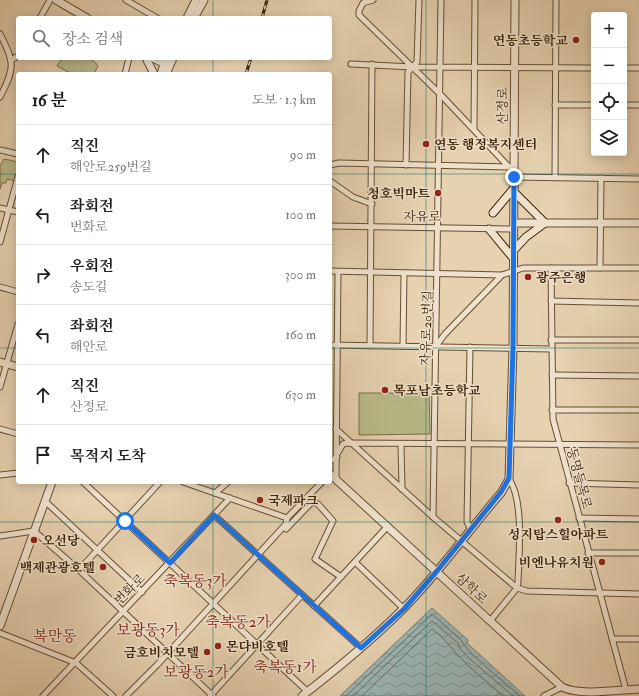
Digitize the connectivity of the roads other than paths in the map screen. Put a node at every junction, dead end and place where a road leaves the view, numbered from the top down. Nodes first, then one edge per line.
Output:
1 (50, 0) edge
2 (56, 0) edge
3 (126, 0) edge
4 (196, 0) edge
5 (204, 0) edge
6 (373, 0) edge
7 (419, 0) edge
8 (441, 0) edge
9 (475, 0) edge
10 (515, 0) edge
11 (556, 0) edge
12 (41, 16) edge
13 (84, 16) edge
14 (154, 16) edge
15 (187, 16) edge
16 (195, 16) edge
17 (0, 34) edge
18 (16, 57) edge
19 (11, 60) junction
20 (128, 60) edge
21 (147, 60) edge
22 (168, 61) edge
23 (351, 64) dead end
24 (372, 64) junction
25 (413, 67) junction
26 (440, 67) junction
27 (473, 67) junction
28 (515, 67) junction
29 (555, 68) junction
30 (591, 68) edge
31 (627, 68) edge
32 (639, 68) edge
33 (126, 72) edge
34 (153, 72) edge
35 (162, 72) edge
36 (166, 72) edge
37 (440, 94) junction
38 (0, 98) edge
39 (555, 105) junction
40 (591, 105) edge
41 (627, 105) edge
42 (639, 105) edge
43 (474, 129) junction
44 (0, 150) edge
45 (16, 154) edge
46 (372, 164) junction
47 (332, 165) edge
48 (406, 165) junction
49 (440, 166) junction
50 (512, 167) junction
51 (514, 177) junction
52 (555, 178) junction
53 (601, 178) junction
54 (639, 179) edge
55 (332, 182) edge
56 (16, 184) edge
57 (514, 190) junction
58 (372, 204) junction
59 (0, 208) edge
60 (9, 210) junction
61 (16, 212) edge
62 (493, 213) dead end
63 (545, 223) junction
64 (601, 223) junction
65 (639, 223) edge
66 (332, 226) edge
67 (514, 226) junction
68 (372, 228) junction
69 (439, 228) junction
70 (489, 229) junction
71 (0, 242) edge
72 (513, 254) junction
73 (551, 268) junction
74 (600, 268) junction
75 (639, 268) edge
76 (332, 271) edge
77 (513, 271) junction
78 (338, 272) junction
79 (371, 272) junction
80 (404, 273) junction
81 (438, 274) junction
82 (502, 275) junction
83 (0, 287) edge
84 (16, 291) edge
85 (551, 302) junction
86 (639, 303) edge
87 (16, 329) edge
88 (551, 340) junction
89 (639, 340) edge
90 (332, 345) edge
91 (336, 346) junction
92 (370, 346) junction
93 (403, 346) junction
94 (435, 347) junction
95 (470, 347) junction
96 (513, 348) junction
97 (551, 348) junction
98 (3, 363) edge
99 (16, 366) edge
100 (552, 375) junction
101 (639, 376) edge
102 (0, 387) edge
103 (552, 410) junction
104 (639, 410) edge
105 (0, 429) edge
106 (334, 432) edge
107 (16, 433) edge
108 (435, 443) junction
109 (469, 443) junction
110 (350, 444) junction
111 (402, 444) junction
112 (511, 444) junction
113 (559, 444) junction
114 (639, 445) edge
115 (337, 455) junction
116 (332, 459) edge
117 (16, 473) edge
118 (0, 475) edge
119 (333, 476) edge
120 (509, 478) junction
121 (569, 483) junction
122 (51, 484) edge
123 (85, 484) edge
124 (158, 484) edge
125 (189, 484) edge
126 (226, 484) edge
127 (320, 484) edge
128 (639, 485) edge
129 (402, 489) junction
130 (216, 493) junction
131 (230, 498) junction
132 (45, 501) junction
133 (214, 515) junction
134 (434, 517) junction
135 (287, 518) junction
136 (579, 518) junction
137 (639, 519) edge
138 (125, 521) junction
139 (388, 526) junction
140 (470, 528) junction
141 (34, 531) junction
142 (276, 535) junction
143 (0, 536) edge
144 (461, 541) junction
145 (98, 550) junction
146 (588, 553) junction
147 (639, 553) edge
148 (258, 555) junction
149 (356, 562) junction
150 (170, 563) junction
151 (79, 570) junction
152 (437, 571) junction
153 (341, 577) junction
154 (517, 588) junction
155 (142, 592) junction
156 (599, 592) junction
157 (639, 594) edge
158 (302, 595) junction
159 (214, 604) junction
160 (314, 606) junction
161 (404, 609) junction
162 (123, 610) junction
163 (490, 621) junction
164 (0, 626) edge
165 (0, 633) edge
166 (612, 639) junction
167 (639, 639) edge
168 (257, 644) junction
169 (361, 648) junction
170 (167, 654) junction
171 (76, 663) junction
172 (562, 687) junction
173 (639, 689) edge
174 (626, 690) junction
175 (305, 694) edge
176 (580, 694) edge
177 (211, 695) edge
178 (43, 696) edge
179 (113, 696) edge
180 (126, 696) edge
181 (544, 696) edge

1 - 12 street
2 - 13 street
3 - 14 street
4 - 15 street
5 - 16 street
6 - 25 street
7 - 25 street
8 - 26 street, 자유로20번길
9 - 27 street
10 - 28 street, 산정로
11 - 29 street
17 - 19 street
18 - 19 street
19 - 38 street
20 - 33 street
21 - 34 street
22 - 35 street
22 - 36 street
23 - 24 street
24 - 25 street
24 - 46 street
25 - 26 street
25 - 37 street
25 - 48 street
26 - 27 street
26 - 37 street, 자유로20번길
27 - 28 street
27 - 43 street
28 - 29 street
28 - 50 street, 산정로
29 - 30 street
29 - 39 street
31 - 32 street
37 - 43 street
37 - 49 street, 자유로20번길
39 - 40 street
39 - 52 street
41 - 42 street
43 - 50 street
44 - 45 street
46 - 47 street
46 - 48 street
46 - 58 street
48 - 49 street
49 - 50 street
49 - 69 street, 자유로20번길
50 - 51 street, 산정로
51 - 52 street
51 - 57 street, 산정로
52 - 53 street
53 - 54 street
53 - 64 street
55 - 58 street
56 - 60 street
57 - 62 street
57 - 63 street
57 - 67 street, 산정로
58 - 68 street
59 - 60 street
60 - 61 street
60 - 71 street
63 - 64 street, 자유로
63 - 67 street, 자유로
63 - 72 street
64 - 65 street, 자유로
64 - 74 street
66 - 68 street, 자유로
67 - 70 street, 자유로
67 - 72 street, 산정로
68 - 69 street, 자유로
68 - 79 street
69 - 70 street, 자유로
69 - 81 street, 자유로20번길
70 - 72 street
72 - 77 street, 산정로
73 - 74 street
73 - 77 street
73 - 85 street, 동명들목로
74 - 75 street
76 - 78 street
77 - 82 street
77 - 96 street, 산정로
78 - 79 street
78 - 91 street
79 - 80 street
79 - 92 street
80 - 81 street
80 - 93 street
81 - 82 street
81 - 94 street, 자유로20번길
82 - 94 street
83 - 84 street
85 - 86 street
85 - 88 street, 동명들목로
87 - 98 street
88 - 89 street
88 - 97 street, 동명들목로
90 - 91 street
91 - 92 street
91 - 106 street
92 - 93 street
93 - 94 street
94 - 95 street
94 - 108 street, 자유로20번길
95 - 96 street
95 - 109 street
96 - 97 street
96 - 112 street, 산정로
97 - 100 street, 동명들목로
98 - 99 street
98 - 102 street
100 - 101 street
100 - 103 street, 동명들목로
103 - 104 street
103 - 113 street, 동명들목로
105 - 107 street
106 - 110 street
106 - 115 street
108 - 109 street
108 - 111 street
108 - 134 street, 자유로20번길
109 - 112 street
109 - 140 street
110 - 111 street
110 - 115 street
110 - 129 street
111 - 129 street
112 - 113 street
112 - 120 street, 산정로
113 - 114 street
113 - 121 street, 동명들목로
115 - 116 street
115 - 119 street
117 - 118 street
119 - 139 street, 삼학로
120 - 140 street, 산정로
120 - 154 street
121 - 128 street
121 - 136 street, 동명들목로
122 - 132 street
123 - 138 street
124 - 138 street
125 - 130 street
126 - 130 street
127 - 135 street
129 - 134 street
130 - 131 street
131 - 133 street, 번화로
131 - 135 street
132 - 141 street
132 - 145 street
133 - 148 street
133 - 150 street, 번화로
134 - 144 street
135 - 142 street
136 - 137 street
136 - 146 street, 동명들목로
138 - 145 street
138 - 150 street
139 - 149 street
139 - 152 street, 삼학로
140 - 144 street, 산정로
141 - 143 street
141 - 151 street
141 - 164 street
142 - 148 street
142 - 153 street
144 - 152 street, 산정로
144 - 154 street
145 - 151 street
145 - 155 street
146 - 147 street
146 - 156 street, 동명들목로
148 - 158 street
148 - 159 street
149 - 153 street
149 - 161 street
150 - 155 street, 번화로
150 - 159 street
151 - 162 street
152 - 161 street, 산정로
152 - 163 street, 삼학로
153 - 160 street
154 - 156 street
154 - 163 street
155 - 162 street, 번화로
156 - 157 street
156 - 166 street, 동명들목로
158 - 160 street
158 - 168 street
159 - 168 street
159 - 170 street
160 - 169 street
161 - 169 street, 산정로
162 - 170 street
162 - 171 street, 번화로
163 - 172 street, 삼학로
165 - 171 street
166 - 167 street
166 - 174 street, 동명들목로
168 - 175 street
168 - 177 street
169 - 175 street, 산정로
170 - 177 street
170 - 180 street
171 - 178 street, 번화로
171 - 179 street
172 - 176 street, 삼학로
172 - 181 street
173 - 174 street, 삼학로
174 - 176 street, 삼학로

